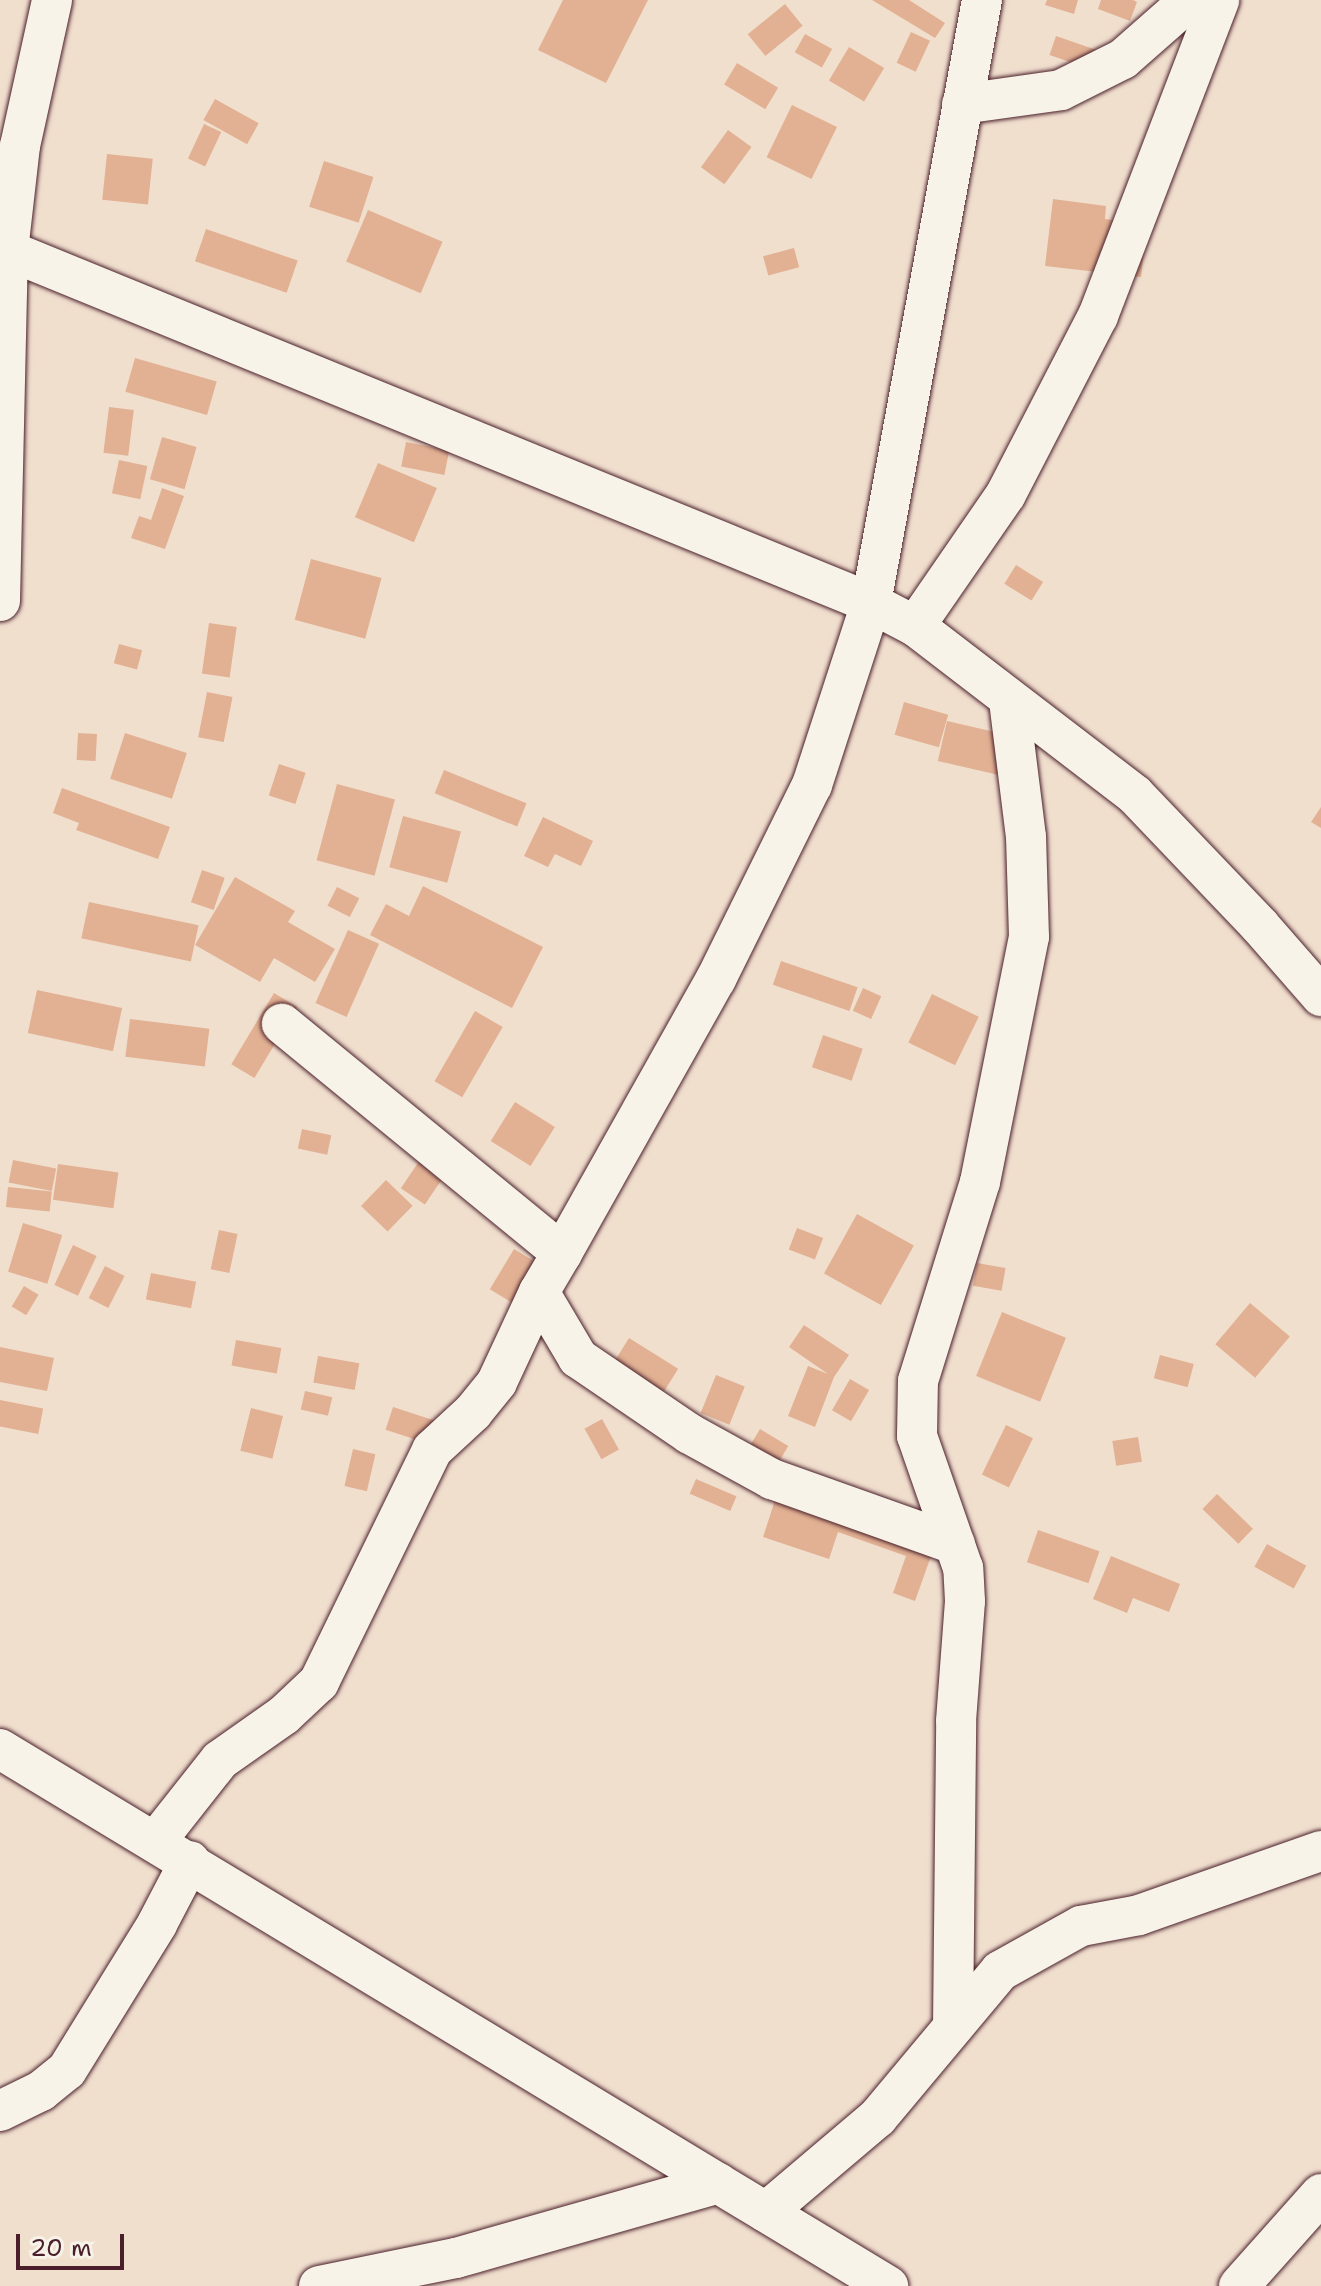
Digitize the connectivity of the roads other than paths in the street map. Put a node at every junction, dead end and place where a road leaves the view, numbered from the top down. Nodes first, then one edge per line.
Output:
1 (52, 0) edge
2 (982, 0) edge
3 (1190, 0) edge
4 (1219, 0) edge
5 (962, 104) junction
6 (4, 249) edge
7 (0, 601) edge
8 (871, 603) junction
9 (915, 626) junction
10 (1009, 700) junction
11 (1321, 996) edge
12 (282, 1024) dead end
13 (562, 1253) junction
14 (539, 1292) junction
15 (955, 1544) junction
16 (0, 1749) edge
17 (156, 1841) junction
18 (1321, 1851) edge
19 (190, 1861) junction
20 (953, 2027) junction
21 (0, 2111) edge
22 (719, 2183) junction
23 (1321, 2194) edge
24 (766, 2212) junction
25 (319, 2286) edge
26 (888, 2286) edge
27 (1239, 2286) edge

1 - 6 street
2 - 5 street
3 - 5 street
4 - 9 street
5 - 8 street
6 - 7 street
6 - 8 street
8 - 9 street
8 - 13 street
9 - 10 street
10 - 11 street
10 - 15 street
12 - 13 street
13 - 14 street
14 - 15 street
14 - 17 street
15 - 20 street
16 - 17 street
17 - 19 street
18 - 20 street
19 - 21 street
19 - 22 street
20 - 24 street
22 - 24 street
22 - 25 street
23 - 27 street
24 - 26 street

